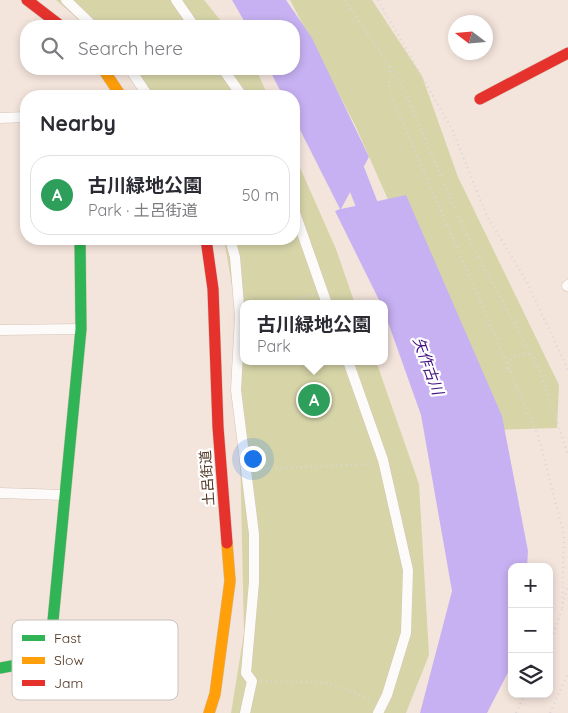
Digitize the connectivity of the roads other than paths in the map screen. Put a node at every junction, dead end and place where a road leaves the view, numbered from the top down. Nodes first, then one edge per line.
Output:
1 (27, 0) edge
2 (66, 0) edge
3 (176, 0) edge
4 (53, 20) edge
5 (87, 20) edge
6 (190, 20) edge
7 (568, 53) edge
8 (107, 75) edge
9 (134, 75) edge
10 (227, 75) edge
11 (117, 90) edge
12 (144, 90) edge
13 (238, 90) edge
14 (480, 99) dead end
15 (20, 117) edge
16 (0, 118) edge
17 (300, 227) edge
18 (80, 245) edge
19 (207, 245) edge
20 (232, 245) edge
21 (326, 300) edge
22 (240, 317) edge
23 (240, 317) edge
24 (81, 329) junction
25 (0, 330) edge
26 (349, 365) edge
27 (0, 493) edge
28 (64, 495) junction
29 (53, 620) edge
30 (380, 708) edge
31 (209, 713) edge
32 (245, 713) edge

1 - 4 street
2 - 5 street
3 - 6 street
7 - 14 street
8 - 11 street
9 - 12 street
10 - 13 street
15 - 16 street
17 - 21 street
18 - 24 street
19 - 31 street, 土呂街道
20 - 22 street
23 - 32 street
24 - 25 street
24 - 28 street
26 - 30 street
27 - 28 street
28 - 29 street

